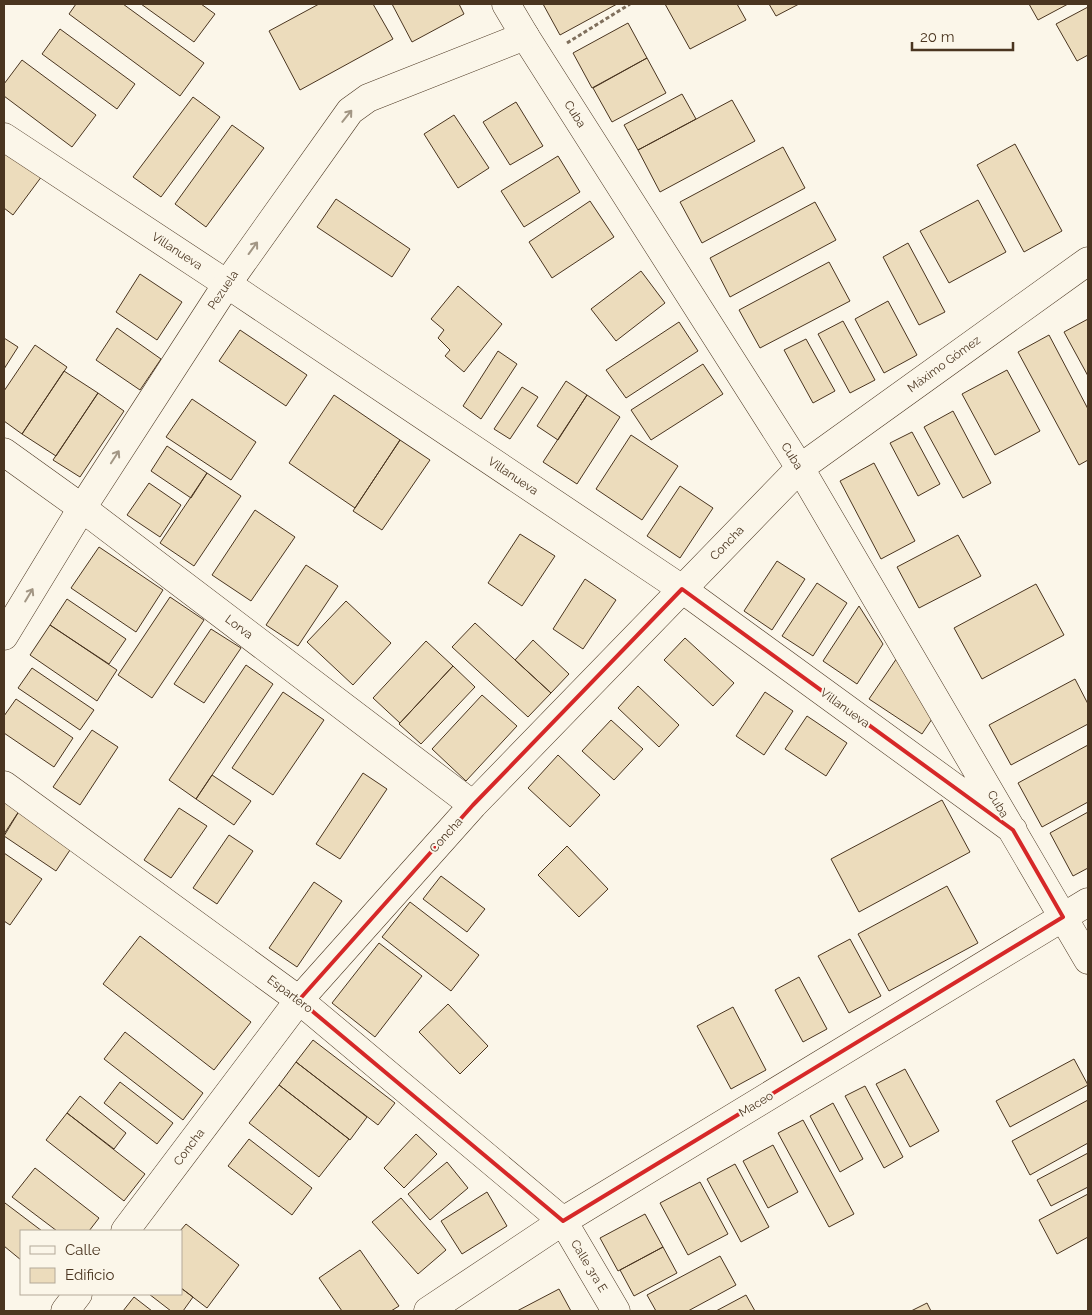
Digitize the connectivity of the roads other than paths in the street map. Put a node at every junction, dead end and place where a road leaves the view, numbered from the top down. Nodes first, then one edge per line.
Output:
1 (506, 4) edge
2 (525, 36) junction
3 (4, 138) edge
4 (1088, 261) edge
5 (227, 284) junction
6 (4, 452) edge
7 (800, 468) junction
8 (82, 508) junction
9 (682, 589) junction
10 (4, 636) edge
11 (4, 785) edge
12 (473, 805) junction
13 (1013, 830) junction
14 (1088, 902) edge
15 (1063, 917) junction
16 (1088, 960) edge
17 (299, 1000) junction
18 (563, 1221) junction
19 (126, 1230) edge
20 (77, 1295) edge
21 (65, 1311) edge
22 (428, 1311) edge
23 (616, 1311) edge

1 - 2 street, Cuba
5 -> 2 street, Pezuela
2 - 7 street, Cuba
3 - 5 street, Villanueva
4 - 7 street, Máximo Gómez
8 -> 5 street, Pezuela
5 - 9 street, Villanueva
6 - 8 street, Lorva
7 - 9 street, Concha
7 - 13 street, Cuba
10 -> 8 street, Pezuela
8 - 12 street, Lorva
9 - 12 street, Concha
9 - 13 street, Villanueva
11 - 17 street, Espartero
12 - 17 street, Concha
13 - 15 street, Cuba
14 - 15 street, Maceo
15 - 16 street, Cuba
15 - 18 street, Maceo
17 - 18 street, Espartero
17 - 19 street, Concha
18 - 22 street, Maceo
18 - 23 street, Calle 3ra E
20 - 21 street

